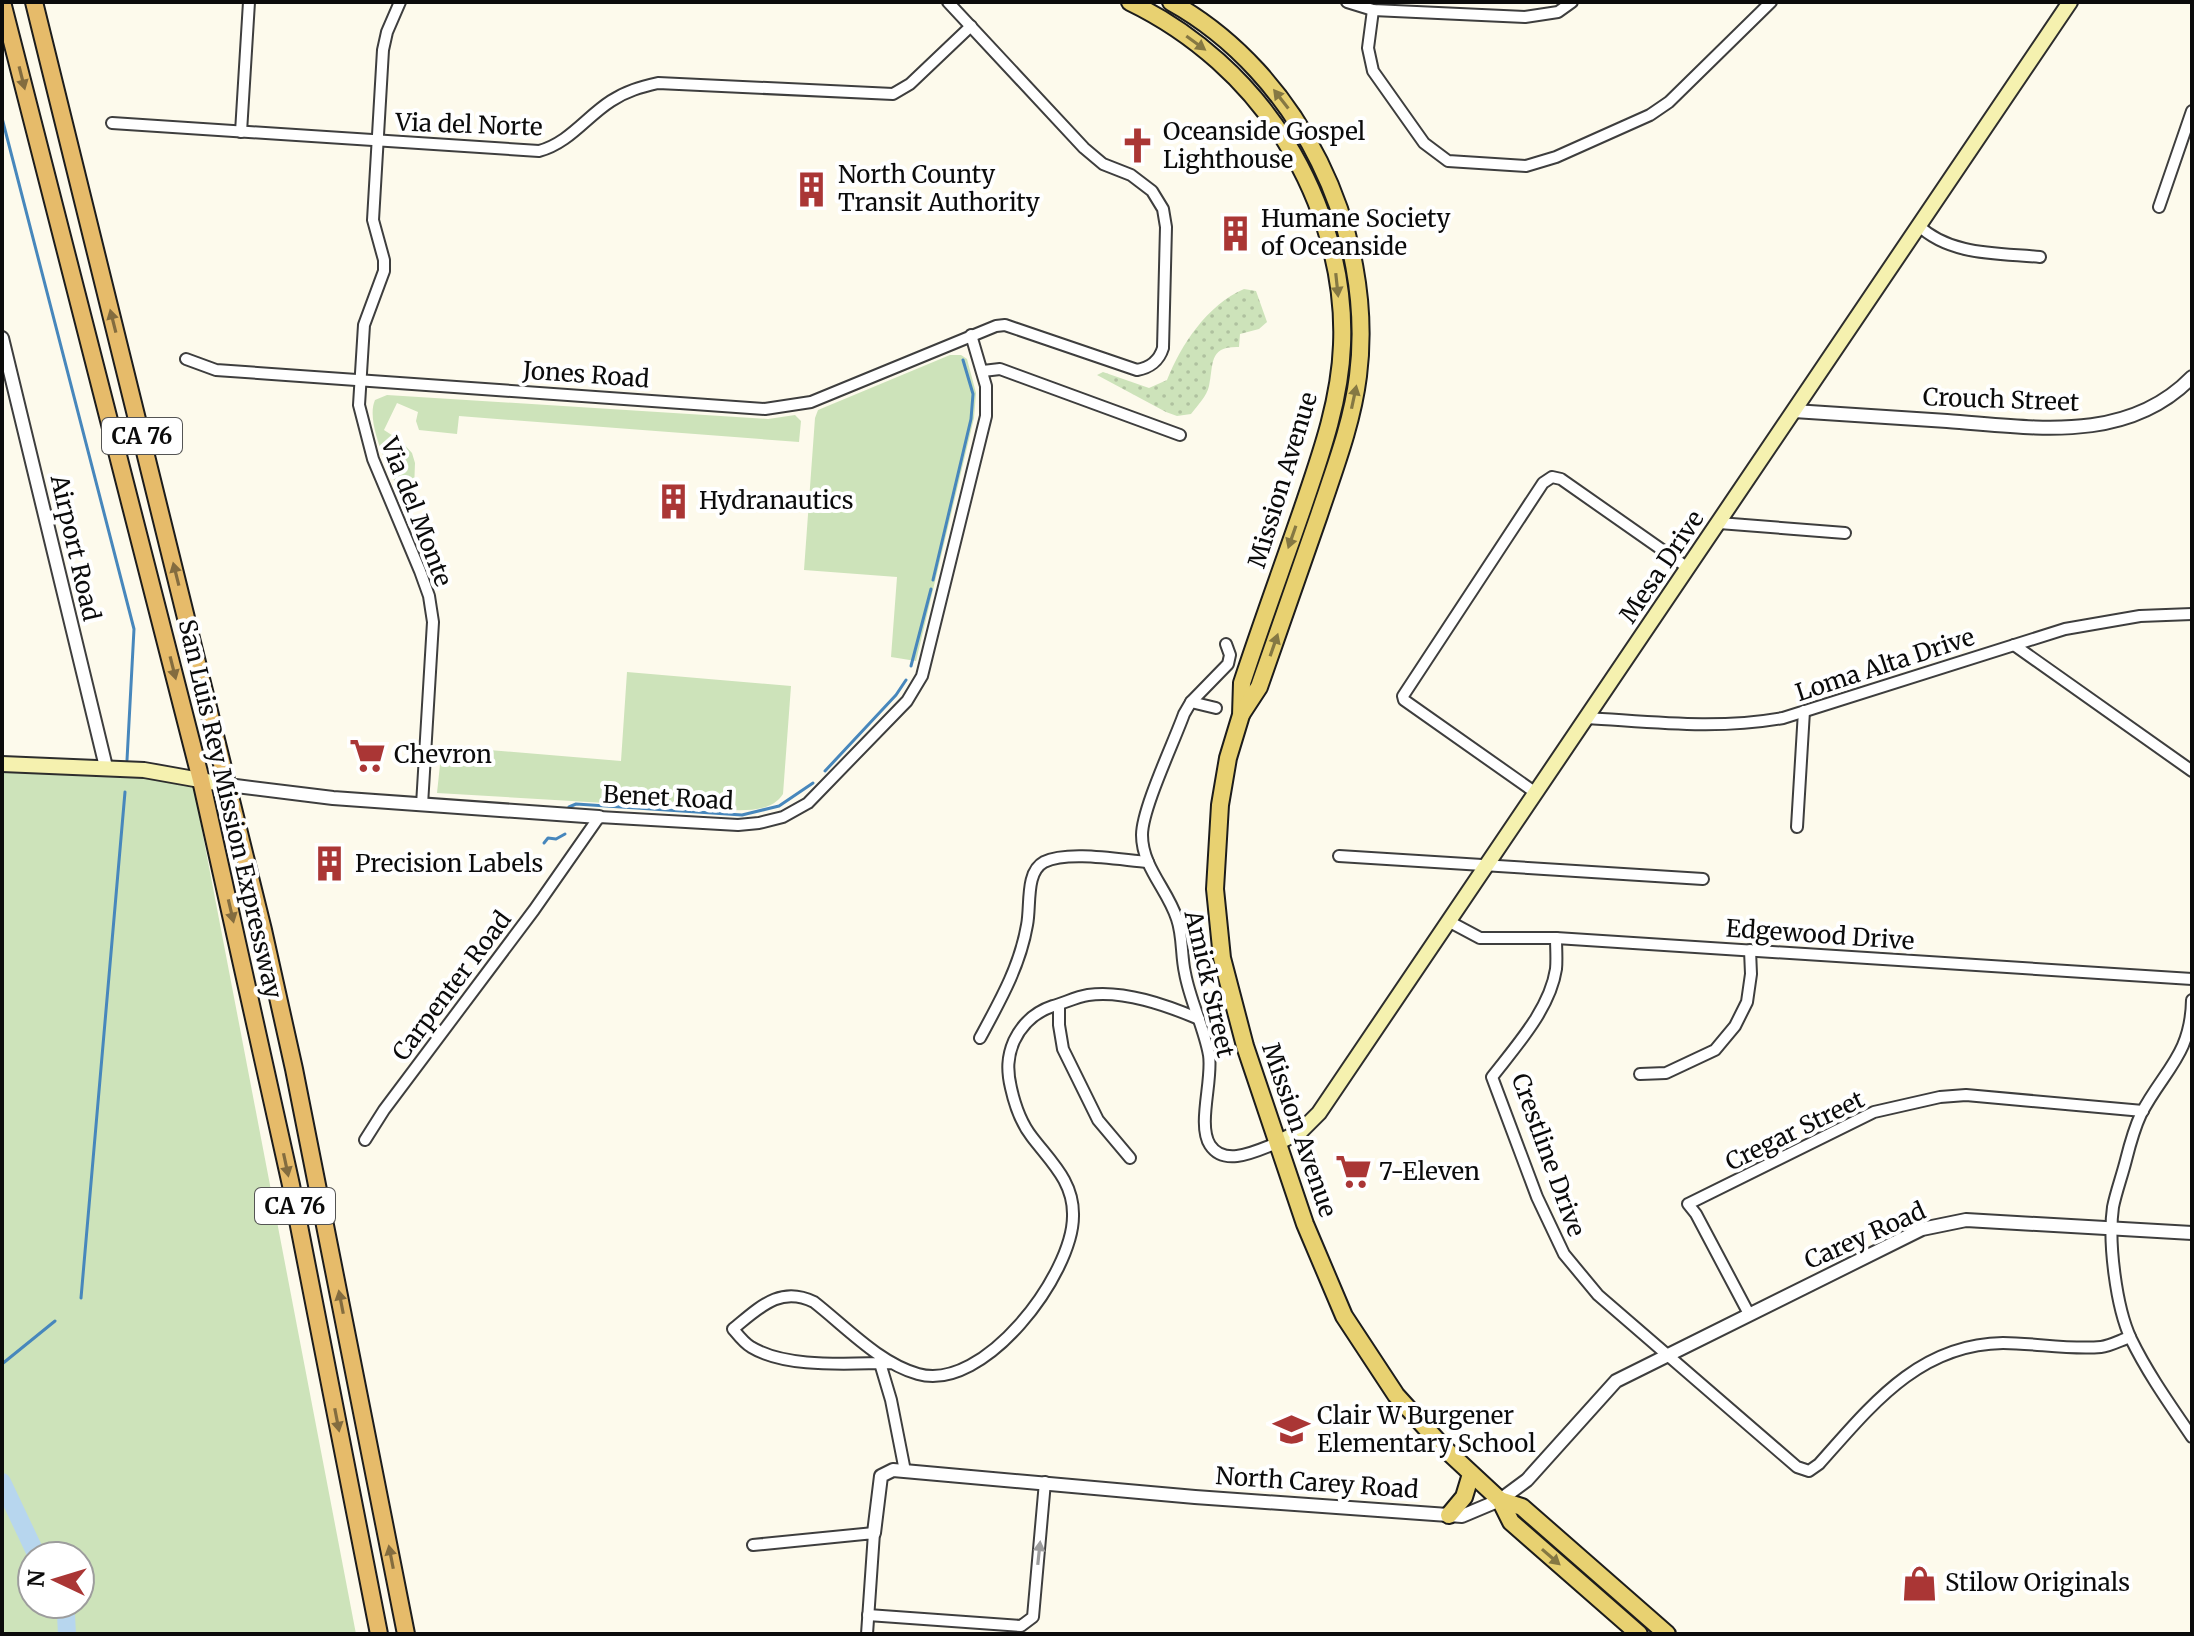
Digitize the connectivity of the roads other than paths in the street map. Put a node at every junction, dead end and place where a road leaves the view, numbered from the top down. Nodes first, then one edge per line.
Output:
1 (2, 2) edge
2 (34, 2) edge
3 (249, 2) edge
4 (400, 2) edge
5 (948, 2) edge
6 (1130, 2) edge
7 (1171, 2) edge
8 (1347, 2) edge
9 (1572, 2) edge
10 (1771, 2) edge
11 (2070, 2) edge
12 (1373, 10) junction
13 (971, 26) junction
14 (2192, 111) edge
15 (112, 123) dead end
16 (241, 132) junction
17 (378, 142) junction
18 (2159, 207) dead end
19 (1918, 225) junction
20 (2040, 257) dead end
21 (971, 335) junction
22 (2, 338) edge
23 (186, 359) dead end
24 (983, 371) junction
25 (2192, 377) edge
26 (360, 379) junction
27 (1794, 411) junction
28 (1180, 435) dead end
29 (1719, 523) junction
30 (1845, 533) dead end
31 (1688, 568) junction
32 (2192, 614) edge
33 (1226, 644) dead end
34 (2014, 645) junction
35 (1191, 702) junction
36 (1216, 708) dead end
37 (1804, 711) junction
38 (1241, 715) junction
39 (1587, 718) junction
40 (2, 764) edge
41 (106, 767) junction
42 (2192, 771) edge
43 (201, 780) junction
44 (228, 785) junction
45 (1536, 793) junction
46 (422, 805) junction
47 (599, 817) junction
48 (1797, 827) dead end
49 (1339, 856) dead end
50 (1148, 862) junction
51 (1488, 865) junction
52 (1703, 879) dead end
53 (1450, 922) junction
54 (1556, 938) junction
55 (1750, 950) junction
56 (2192, 979) edge
57 (2192, 1000) edge
58 (1059, 1005) junction
59 (1199, 1019) junction
60 (980, 1038) dead end
61 (1640, 1074) dead end
62 (2143, 1111) junction
63 (365, 1140) dead end
64 (1277, 1143) junction
65 (1130, 1158) dead end
66 (2112, 1230) junction
67 (2192, 1233) edge
68 (1749, 1314) junction
69 (2130, 1337) junction
70 (1667, 1356) junction
71 (885, 1363) junction
72 (2192, 1437) edge
73 (905, 1471) junction
74 (1471, 1474) junction
75 (1045, 1482) junction
76 (1500, 1500) junction
77 (1449, 1515) junction
78 (874, 1533) junction
79 (753, 1545) dead end
80 (868, 1615) junction
81 (379, 1634) edge
82 (406, 1634) edge
83 (867, 1634) edge
84 (1639, 1634) edge
85 (1667, 1634) edge

1 -> 43 highway, San Luis Rey Mission Expressway / CA 76
44 -> 2 highway, San Luis Rey Mission Expressway / CA 76
3 - 16 street
4 - 17 street, Via del Monte
5 - 13 street
6 -> 38 main road, Mission Avenue
38 -> 7 main road, Mission Avenue
8 - 12 street
9 - 12 street
10 - 12 street
11 - 19 main road, Mesa Drive
13 - 17 street, Via del Norte
13 - 21 street, Jones Road
14 - 18 street
15 - 16 street, Via del Norte
16 - 17 street, Via del Norte
17 - 26 street, Via del Monte
19 - 20 street
19 - 27 main road, Mesa Drive
21 - 24 street, Benet Road
21 - 26 street, Jones Road
22 - 41 street, Airport Road
23 - 26 street, Jones Road
24 - 28 street
24 - 47 street, Benet Road
25 - 27 street, Crouch Street
26 - 46 street, Via del Monte
27 - 29 main road, Mesa Drive
29 - 30 street
29 - 31 main road, Mesa Drive
31 - 39 main road, Mesa Drive
31 - 45 street
32 - 34 street, Loma Alta Drive
33 - 35 street, Amick Street
34 - 37 street, Loma Alta Drive
34 - 42 street
35 - 36 street
35 - 50 street, Amick Street
37 - 39 street, Loma Alta Drive
37 - 48 street
38 - 64 main road, Mission Avenue
39 - 45 main road, Mesa Drive
40 - 41 main road, Benet Road
41 - 43 main road, Benet Road
43 - 44 main road, Benet Road
43 -> 81 highway, San Luis Rey Mission Expressway / CA 76
44 - 46 street, Benet Road
82 -> 44 highway, San Luis Rey Mission Expressway / CA 76
45 - 51 main road, Mesa Drive
46 - 47 street, Benet Road
47 - 63 street, Carpenter Road
49 - 51 street
50 - 59 street, Amick Street
50 - 60 street
51 - 52 street
51 - 53 main road, Mesa Drive
53 - 54 street, Edgewood Drive
53 - 64 main road, Mesa Drive
54 - 55 street, Edgewood Drive
54 - 70 street, Crestline Drive
55 - 56 street, Edgewood Drive
55 - 61 street
57 - 62 street
58 - 59 street
58 - 65 street
58 - 71 street
59 - 64 street, Amick Street
62 - 66 street
62 - 68 street, Cregar Street
64 - 74 main road, Mission Avenue
66 - 67 street, Carey Road
66 - 68 street, Carey Road
66 - 69 street
68 - 70 street, Carey Road
69 - 70 street, Crestline Drive
69 - 72 street
70 - 76 street, North Carey Road
71 - 71 street
71 - 73 street
73 - 75 street, North Carey Road
73 - 78 street
74 - 76 main road, Mission Avenue
74 - 77 main road
75 - 77 street, North Carey Road
80 -> 75 street
76 - 77 street, North Carey Road
76 -> 84 main road, Mission Avenue
76 - 85 main road, Mission Avenue
78 - 79 street
78 - 80 street
80 - 83 street

